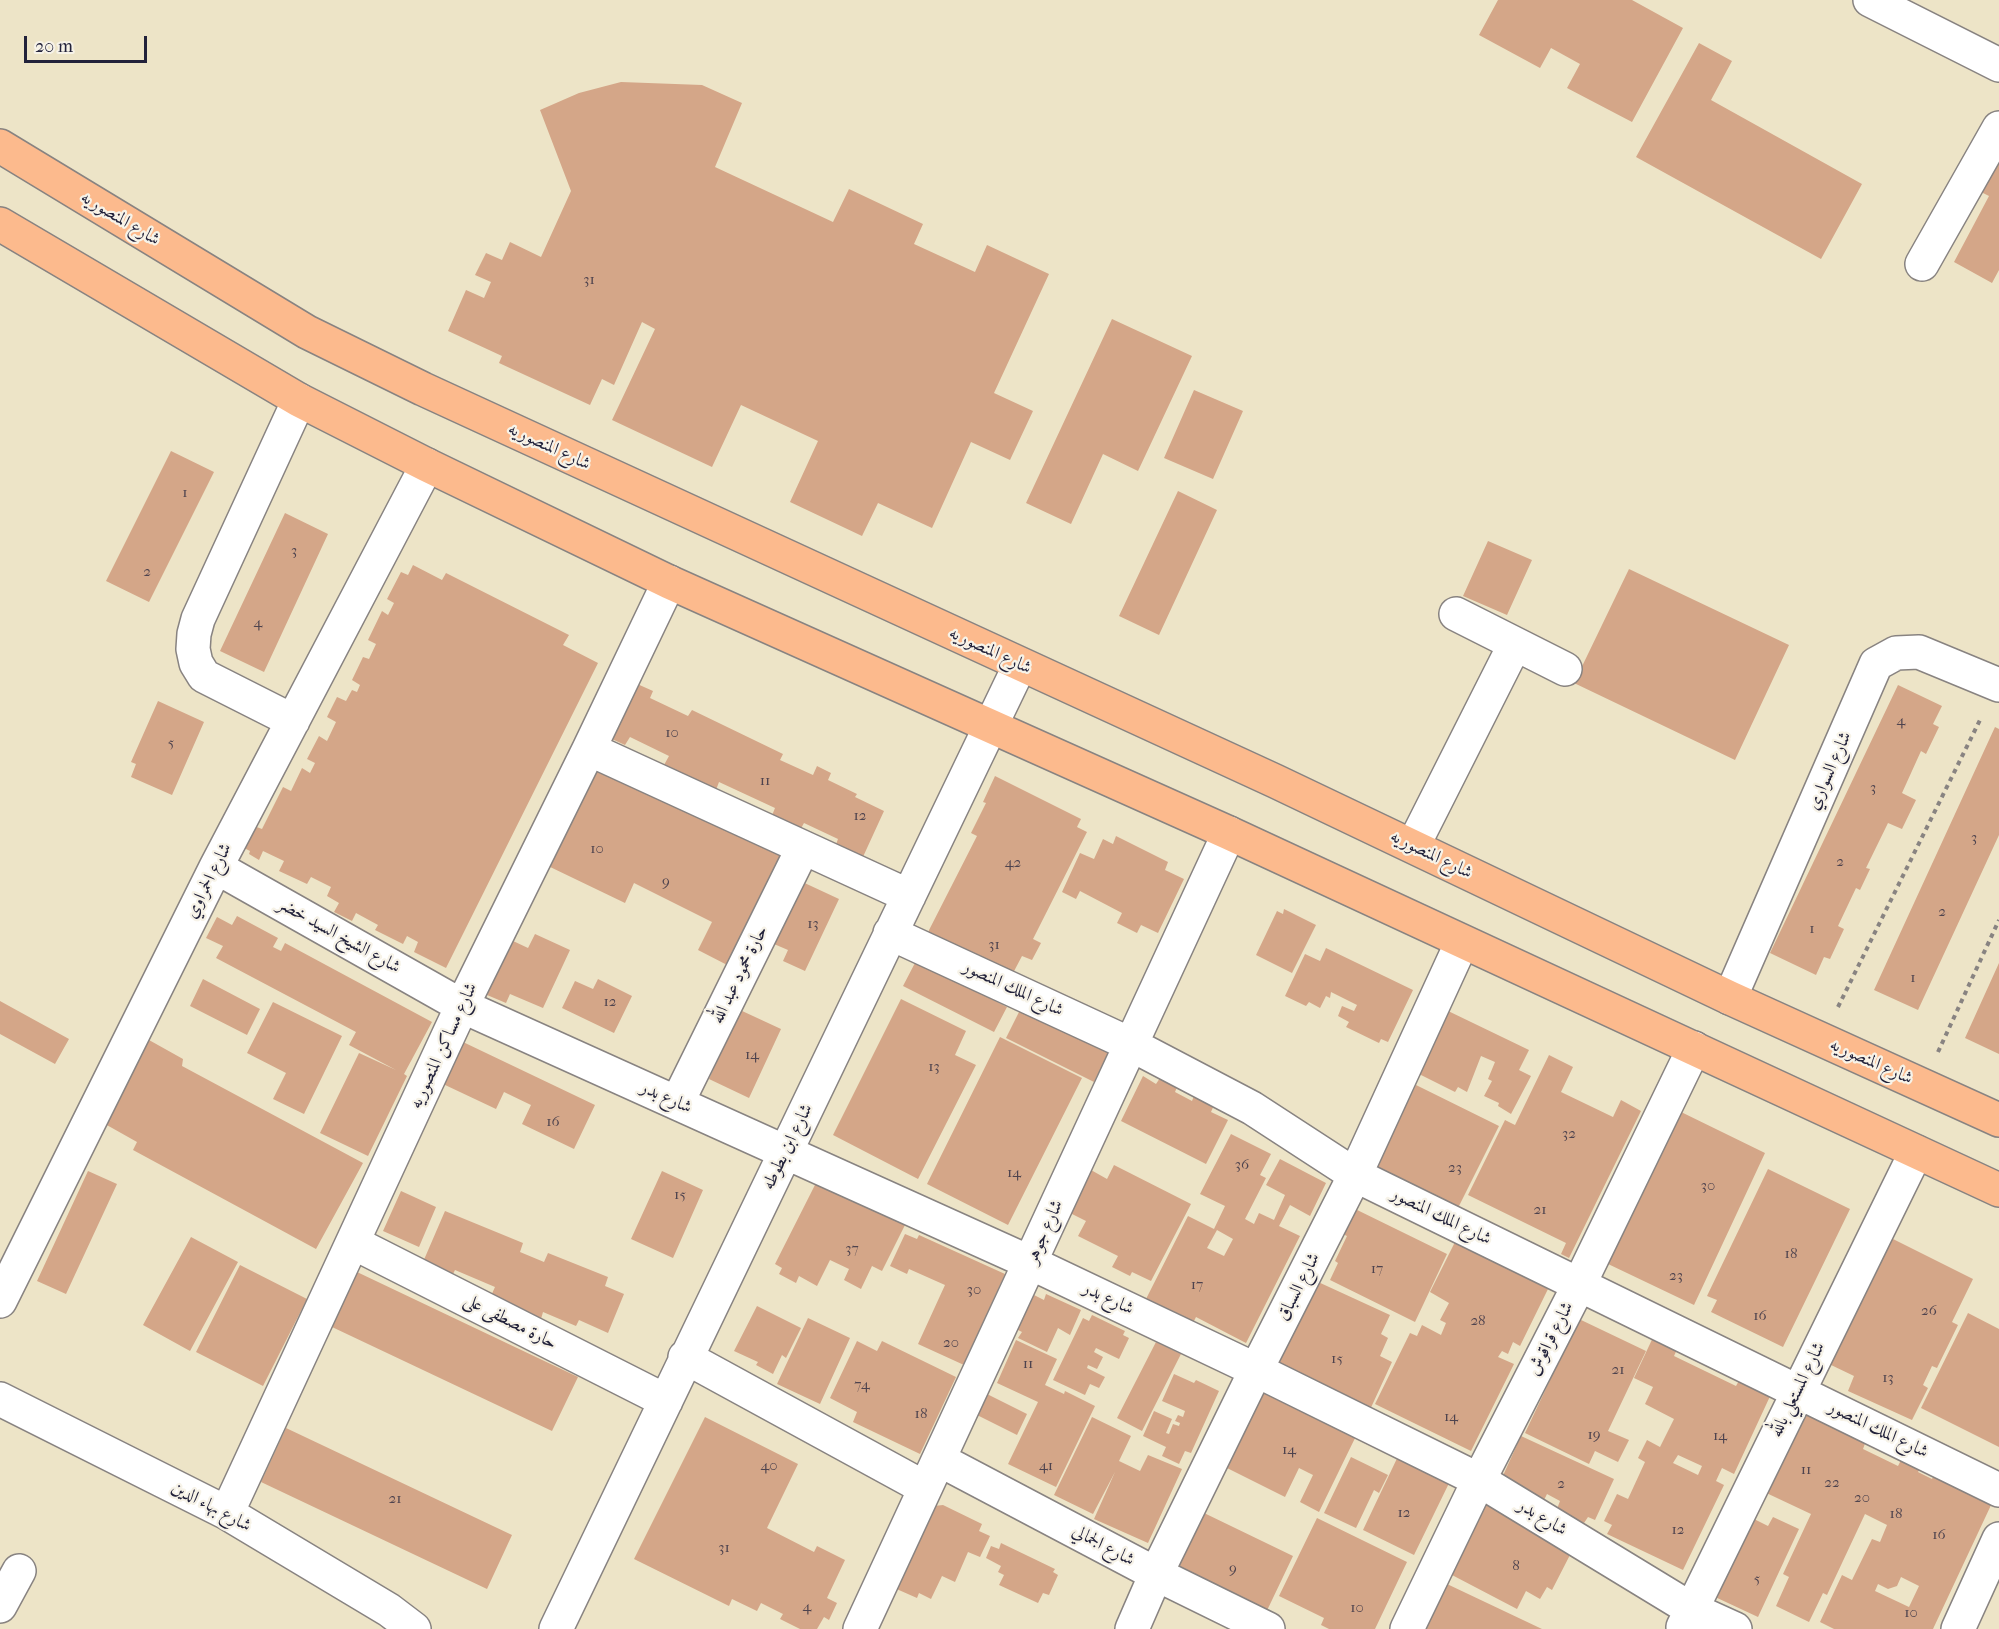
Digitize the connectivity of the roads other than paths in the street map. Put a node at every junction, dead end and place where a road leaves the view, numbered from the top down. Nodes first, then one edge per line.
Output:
1 (1870, 0) edge
2 (1999, 65) edge
3 (1999, 128) edge
4 (0, 146) edge
5 (0, 224) edge
6 (1922, 264) dead end
7 (299, 399) junction
8 (427, 465) junction
9 (669, 582) junction
10 (1456, 614) dead end
11 (1515, 644) junction
12 (1020, 665) junction
13 (1565, 669) dead end
14 (1998, 685) edge
15 (292, 721) junction
16 (991, 726) junction
17 (589, 749) junction
18 (1229, 833) junction
19 (1413, 846) junction
20 (803, 848) junction
21 (216, 867) junction
22 (909, 896) junction
23 (890, 933) junction
24 (1462, 942) junction
25 (1730, 998) junction
26 (462, 1006) junction
27 (1130, 1044) junction
28 (1694, 1048) junction
29 (677, 1103) junction
30 (1999, 1120) edge
31 (786, 1152) junction
32 (1916, 1152) junction
33 (1355, 1175) junction
34 (1999, 1190) edge
35 (354, 1243) junction
36 (1031, 1263) junction
37 (1579, 1285) junction
38 (0, 1301) edge
39 (685, 1357) junction
40 (1256, 1370) junction
41 (1798, 1390) junction
42 (0, 1399) edge
43 (666, 1401) junction
44 (940, 1460) junction
45 (1479, 1480) junction
46 (925, 1488) junction
47 (1999, 1490) edge
48 (227, 1513) junction
49 (1999, 1539) edge
50 (19, 1571) dead end
51 (1156, 1574) junction
52 (0, 1606) edge
53 (1687, 1619) edge
54 (394, 1623) edge
55 (556, 1629) edge
56 (860, 1629) edge
57 (1131, 1629) edge
58 (1269, 1629) edge
59 (1407, 1629) edge
60 (1735, 1629) edge
61 (1958, 1629) edge

1 - 2 street
3 - 6 street
4 - 12 main road, شارع المنصوريه
5 - 7 main road
7 - 8 main road
7 - 15 street
8 - 9 main road
8 - 15 street, شارع الحمراوي
9 - 16 main road
9 - 17 street, شارع مساكن المنصوريه
10 - 11 street
11 - 13 street
11 - 19 street
12 - 16 street, شارع ابن بطوطه
12 - 19 main road, شارع المنصوريه
14 - 25 street, شارع السواري
15 - 21 street, شارع الحمراوي
16 - 18 main road
16 - 22 street, شارع ابن بطوطه
17 - 20 street
17 - 26 street, شارع مساكن المنصوريه
18 - 24 main road
18 - 27 street, شارع جوهر
19 - 25 main road, شارع المنصوريه
20 - 22 street
20 - 29 street, حارة محمود عبد الله
21 - 26 street, شارع الشيخ السيد خضر
21 - 38 street, شارع الحمراوي
22 - 23 street, شارع ابن بطوطه
23 - 27 street, شارع الملك المنصور
23 - 31 street, شارع ابن بطوطه
24 - 28 main road
24 - 33 street, شارع السباق
25 - 30 main road, شارع المنصوريه
26 - 29 street, شارع بدر
26 - 35 street, شارع مساكن المنصوريه
27 - 33 street, شارع الملك المنصور
27 - 36 street, شارع جوهر
28 - 32 main road
28 - 37 street, شارع قراقوش
29 - 31 street, شارع بدر
31 - 36 street, شارع بدر
31 - 39 street, شارع ابن بطوطه
32 - 34 main road
32 - 41 street, شارع المستعلي بالله
33 - 37 street, شارع الملك المنصور
33 - 40 street, شارع السباق
35 - 43 street, حارة مصطفى على
35 - 48 street, شارع مساكن المنصوريه
36 - 40 street, شارع بدر
36 - 44 street, شارع جوهر
37 - 41 street, شارع الملك المنصور
37 - 45 street, شارع قراقوش
39 - 43 street, شارع ابن بطوطه
39 - 46 street
40 - 45 street, شارع بدر
40 - 51 street, شارع السباق
41 - 47 street, شارع الملك المنصور
41 - 53 street, شارع المستعلي بالله
42 - 48 street, شارع بهاء الدين
43 - 55 street, شارع ابن بطوطه
44 - 46 street, شارع جوهر
44 - 51 street, شارع الجمالي
45 - 53 street, شارع بدر
45 - 59 street, شارع قراقوش
46 - 56 street, شارع جوهر
48 - 54 street, شارع بهاء الدين
49 - 61 street
50 - 52 street
51 - 57 street, شارع السباق
51 - 58 street, شارع الجمالي
53 - 60 street, شارع بدر

